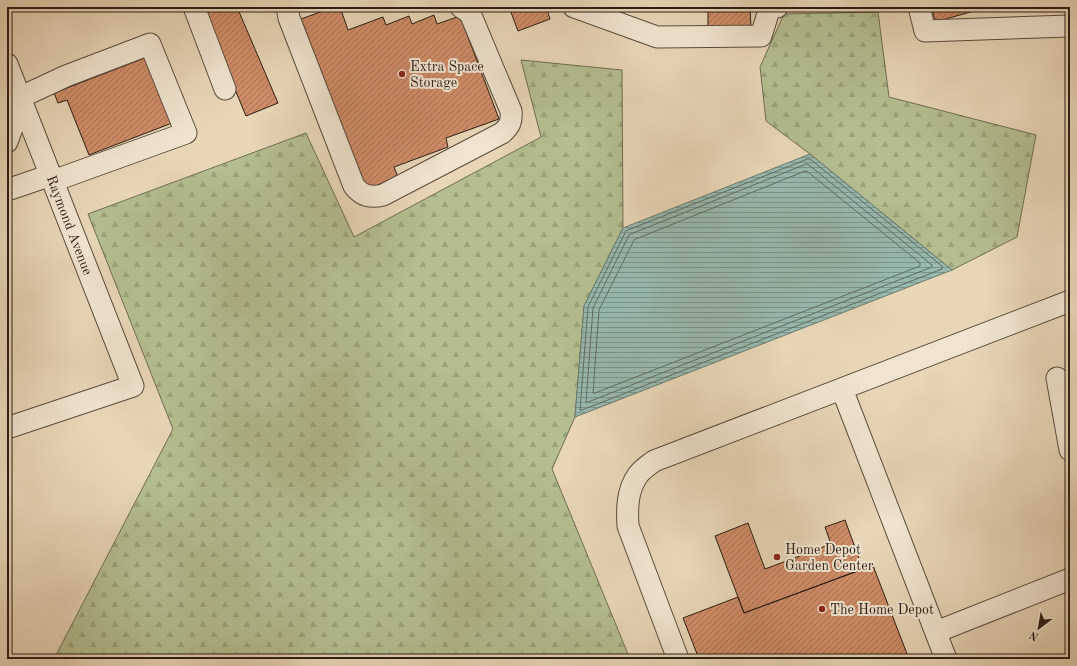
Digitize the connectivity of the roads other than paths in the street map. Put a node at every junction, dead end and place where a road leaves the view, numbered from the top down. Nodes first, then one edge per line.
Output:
1 (194, 7) edge
2 (287, 7) edge
3 (461, 7) edge
4 (574, 7) edge
5 (777, 7) edge
6 (919, 7) edge
7 (1070, 26) edge
8 (7, 64) edge
9 (224, 89) dead end
10 (21, 97) junction
11 (7, 142) edge
12 (52, 178) junction
13 (7, 190) edge
14 (1070, 301) edge
15 (1057, 378) dead end
16 (842, 389) junction
17 (7, 428) edge
18 (1070, 450) edge
19 (1070, 579) edge
20 (936, 632) junction
21 (678, 659) edge
22 (946, 659) edge

1 - 9 lane
2 - 3 lane
4 - 5 lane
6 - 7 lane
8 - 10 lane, Raymond Avenue
10 - 11 lane
10 - 12 lane, Raymond Avenue
10 - 12 lane
12 - 13 lane
12 - 17 lane, Raymond Avenue
14 - 16 lane
15 - 18 lane
16 - 20 lane
16 - 21 lane
19 - 20 lane
20 - 22 lane

